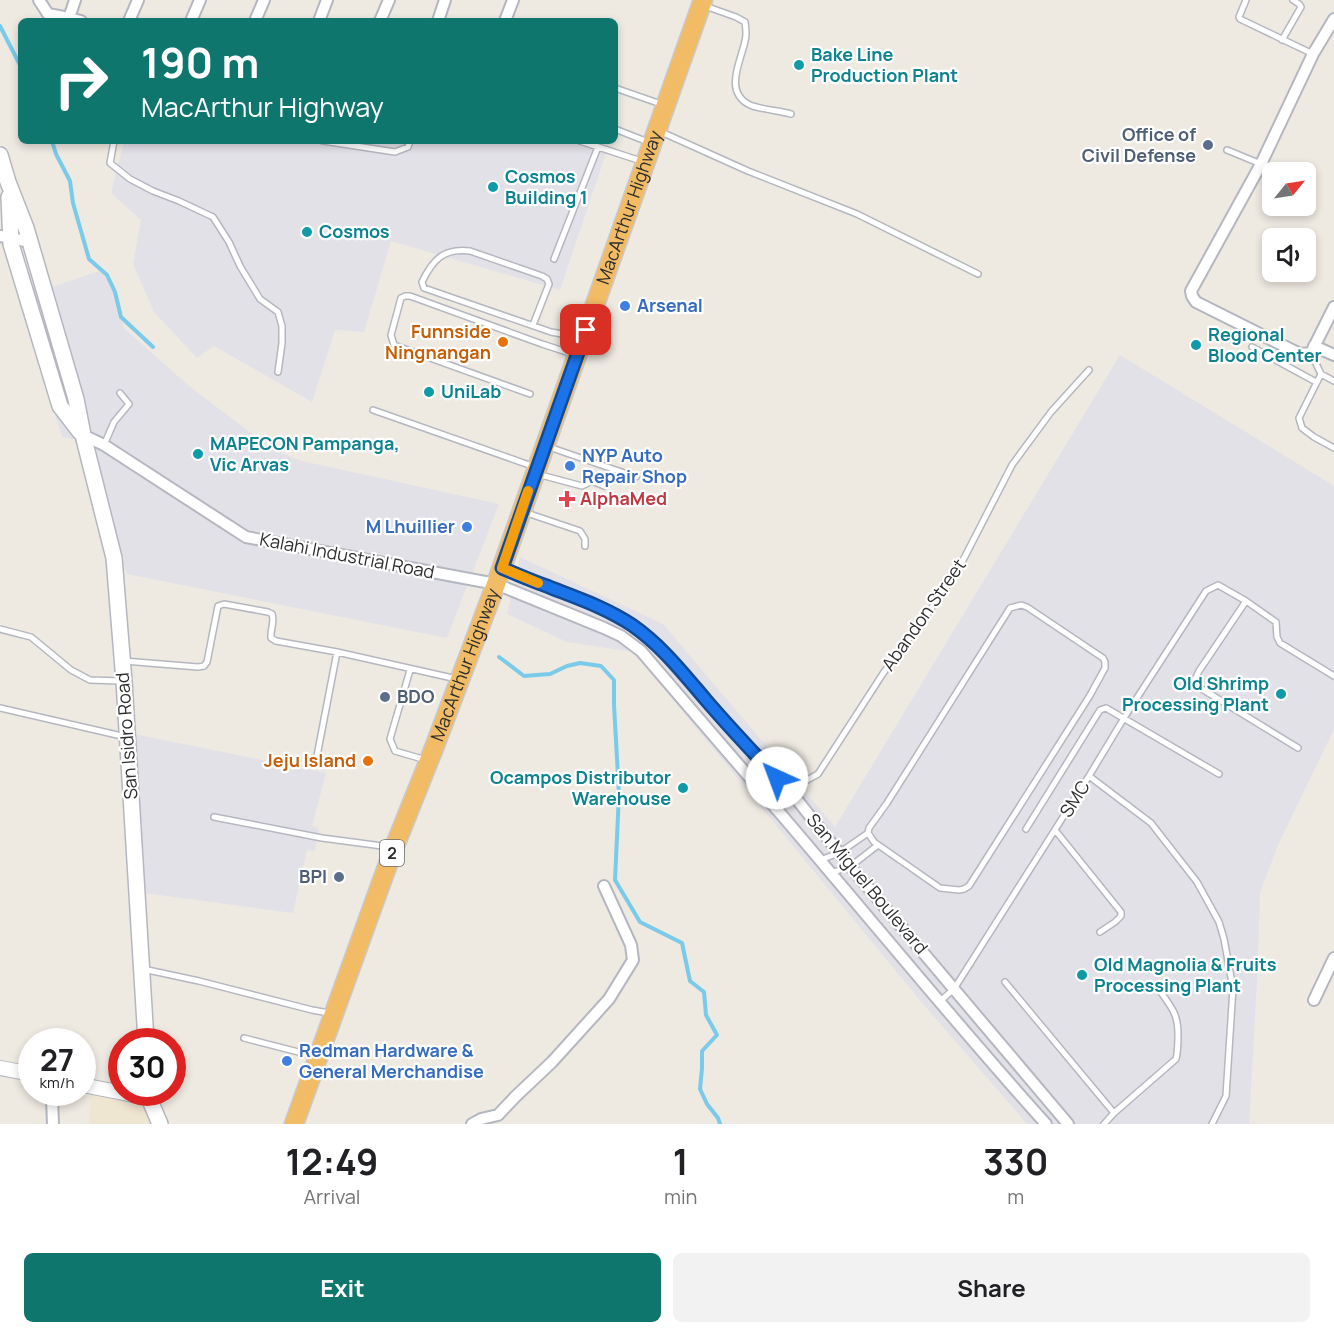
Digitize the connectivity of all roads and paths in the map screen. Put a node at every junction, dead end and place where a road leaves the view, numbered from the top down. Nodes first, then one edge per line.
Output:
1 (39, 0) edge
2 (75, 0) edge
3 (138, 0) edge
4 (200, 0) edge
5 (264, 0) edge
6 (327, 0) edge
7 (389, 0) edge
8 (445, 0) edge
9 (513, 0) edge
10 (1246, 0) edge
11 (1293, 0) edge
12 (703, 2) edge
13 (69, 18) joint
14 (130, 18) edge
15 (192, 18) edge
16 (256, 18) edge
17 (320, 18) edge
18 (381, 18) edge
19 (439, 18) edge
20 (506, 18) edge
21 (1334, 19) edge
22 (1282, 40) junction
23 (1313, 54) junction
24 (618, 89) edge
25 (666, 106) junction
26 (791, 114) dead end
27 (618, 130) edge
28 (655, 137) junction
29 (113, 144) edge
30 (343, 144) edge
31 (409, 144) edge
32 (589, 144) edge
33 (598, 147) junction
34 (1227, 150) dead end
35 (0, 155) edge
36 (645, 163) junction
37 (1261, 164) junction
38 (8, 182) junction
39 (5, 238) edge
40 (30, 242) junction
41 (554, 259) dead end
42 (978, 274) dead end
43 (1334, 307) edge
44 (532, 325) junction
45 (583, 337) junction
46 (1252, 347) dead end
47 (1308, 351) junction
48 (577, 355) junction
49 (1334, 355) edge
50 (1089, 370) dead end
51 (278, 372) dead end
52 (1321, 374) junction
53 (1334, 381) edge
54 (1316, 382) junction
55 (120, 393) dead end
56 (530, 394) dead end
57 (373, 410) dead end
58 (83, 435) junction
59 (104, 445) junction
60 (544, 446) junction
61 (1334, 448) edge
62 (536, 470) junction
63 (636, 477) dead end
64 (604, 486) dead end
65 (521, 512) junction
66 (585, 546) dead end
67 (499, 576) junction
68 (1246, 601) junction
69 (0, 629) edge
70 (337, 651) junction
71 (122, 661) junction
72 (410, 670) junction
73 (1334, 676) edge
74 (460, 680) junction
75 (124, 681) junction
76 (0, 708) edge
77 (1124, 718) junction
78 (736, 734) junction
79 (127, 738) junction
80 (724, 747) junction
81 (1298, 748) dead end
82 (316, 761) dead end
83 (429, 761) junction
84 (1219, 774) dead end
85 (1089, 776) junction
86 (791, 792) junction
87 (776, 809) junction
88 (214, 817) dead end
89 (1026, 830) dead end
90 (1055, 830) junction
91 (868, 833) junction
92 (878, 845) junction
93 (394, 848) junction
94 (839, 853) junction
95 (820, 860) junction
96 (850, 866) junction
97 (831, 873) junction
98 (604, 886) dead end
99 (1100, 932) dead end
100 (1334, 958) edge
101 (141, 969) junction
102 (1005, 982) dead end
103 (954, 989) junction
104 (1160, 991) dead end
105 (1314, 1000) dead end
106 (939, 1002) junction
107 (334, 1014) junction
108 (145, 1028) edge
109 (244, 1038) dead end
110 (318, 1057) junction
111 (1012, 1057) junction
112 (0, 1068) edge
113 (996, 1068) junction
114 (18, 1071) edge
115 (52, 1106) edge
116 (153, 1106) edge
117 (1114, 1113) junction
118 (53, 1124) edge
119 (160, 1124) edge
120 (294, 1124) edge
121 (472, 1124) edge
122 (1046, 1124) edge
123 (1068, 1124) edge
124 (1104, 1124) edge
125 (1212, 1124) edge

1 - 13 street
2 - 13 street
3 - 14 street
4 - 15 street
5 - 16 street
6 - 17 street
7 - 18 street
8 - 19 street
9 - 20 street
10 - 22 lane
11 - 22 lane
12 - 25 highway, MacArthur Highway / 2
12 - 26 lane
21 - 23 street
22 - 23 lane
23 - 37 street
24 - 25 lane
25 - 28 highway, MacArthur Highway / 2
27 - 28 lane
28 - 36 highway, MacArthur Highway / 2
28 - 42 lane
29 - 51 lane
30 - 31 lane
32 - 33 lane
33 - 36 lane
33 - 41 lane
34 - 37 lane
35 - 38 main road, San Isidro Road
36 - 45 highway, MacArthur Highway / 2
37 - 47 street
38 - 39 main road, San Isidro Road
38 - 40 main road, San Isidro Road
39 - 40 street
39 - 58 main road, San Isidro Road
40 - 58 main road, San Isidro Road
43 - 47 street
44 - 44 lane
44 - 45 lane
45 - 48 highway, MacArthur Highway / 2
46 - 54 lane
47 - 49 street
47 - 52 lane
48 - 56 lane
48 - 60 highway, MacArthur Highway / 2
50 - 86 lane, Abandon Street
52 - 53 lane
52 - 54 lane
54 - 61 lane
55 - 59 lane
57 - 62 lane
58 - 59 street, Kalahi Industrial Road
58 - 71 main road, San Isidro Road
59 - 67 street, Kalahi Industrial Road
60 - 62 highway, MacArthur Highway / 2
60 - 63 lane
62 - 64 lane
62 - 65 highway, MacArthur Highway / 2
65 - 66 lane
65 - 67 highway, MacArthur Highway / 2
67 - 74 highway, MacArthur Highway / 2
67 - 78 street, San Miguel Boulevard
67 - 80 street, San Miguel Boulevard
68 - 73 lane
68 - 77 lane, SMC
68 - 81 lane
69 - 75 lane
70 - 71 lane
70 - 72 lane
70 - 82 lane
71 - 75 main road, San Isidro Road
72 - 74 lane
72 - 83 lane
74 - 83 highway, MacArthur Highway / 2
75 - 79 main road, San Isidro Road
76 - 79 lane
77 - 84 lane
77 - 85 lane, SMC
77 - 89 lane
78 - 80 street
78 - 86 street, San Miguel Boulevard
79 - 101 main road, San Isidro Road
80 - 87 street, San Miguel Boulevard
83 - 93 highway, MacArthur Highway / 2
85 - 90 lane, SMC
85 - 125 lane
86 - 87 street
86 - 94 street, San Miguel Boulevard
87 - 95 street, San Miguel Boulevard
88 - 93 lane
90 - 99 lane
90 - 103 lane, SMC
91 - 92 lane
91 - 92 lane
91 - 94 lane
92 - 96 lane
93 - 107 highway, MacArthur Highway / 2
94 - 95 lane
94 - 96 street, San Miguel Boulevard
95 - 97 street, San Miguel Boulevard
96 - 97 lane
96 - 103 street, San Miguel Boulevard
97 - 106 street, San Miguel Boulevard
98 - 121 street
100 - 105 street
101 - 107 lane
101 - 108 main road, San Isidro Road
102 - 117 lane
103 - 106 lane, SMC
103 - 111 street, San Miguel Boulevard
104 - 117 lane
106 - 113 street, San Miguel Boulevard
107 - 110 highway, MacArthur Highway / 2
109 - 110 lane
110 - 120 highway, MacArthur Highway / 2
111 - 113 street
111 - 123 street, San Miguel Boulevard
112 - 114 street
113 - 122 street, San Miguel Boulevard
115 - 118 street
116 - 119 main road
117 - 124 lane

